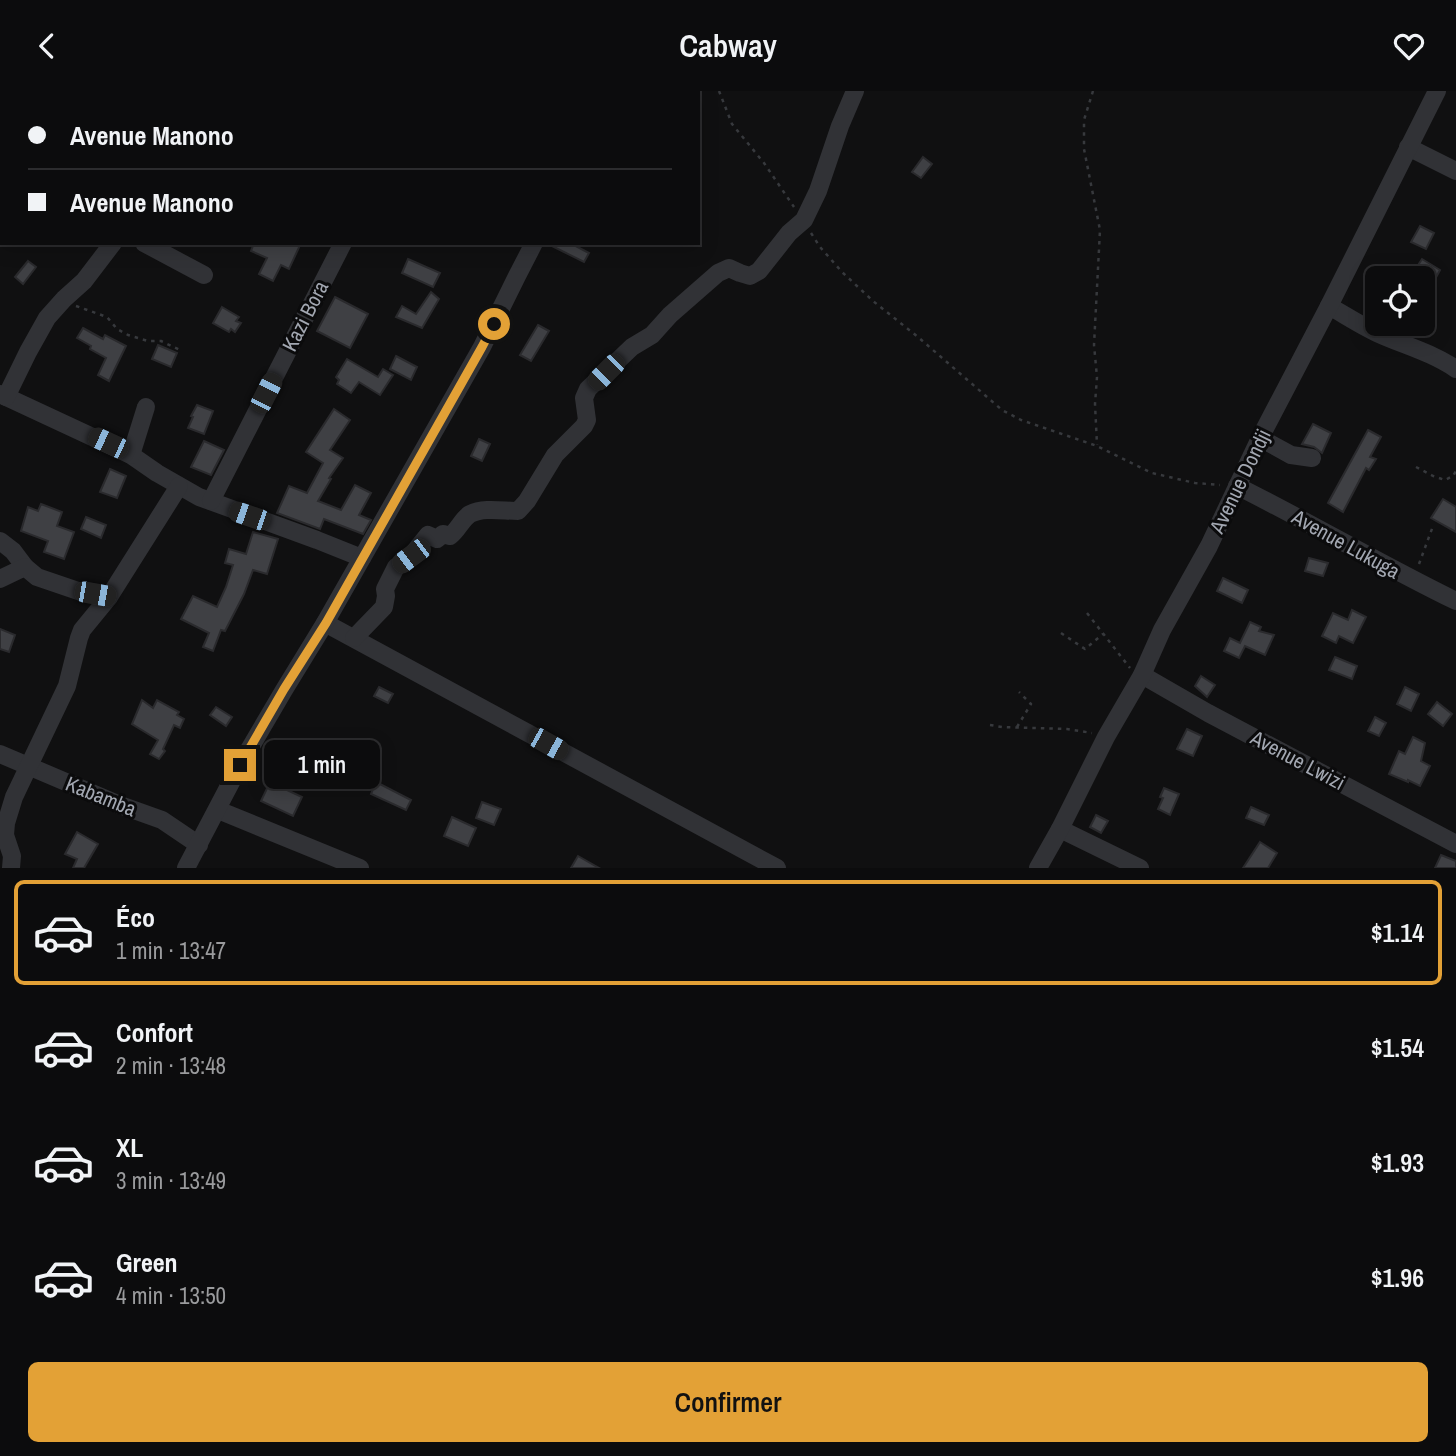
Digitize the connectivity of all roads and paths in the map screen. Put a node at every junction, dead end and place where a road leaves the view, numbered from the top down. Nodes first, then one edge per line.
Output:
1 (719, 91) edge
2 (855, 91) edge
3 (1093, 91) edge
4 (1437, 91) edge
5 (1408, 147) junction
6 (1456, 171) edge
7 (804, 220) junction
8 (112, 245) edge
9 (148, 245) edge
10 (342, 245) edge
11 (533, 245) edge
12 (204, 275) dead end
13 (64, 299) junction
14 (1329, 306) junction
15 (183, 351) dead end
16 (1456, 369) edge
17 (3, 395) edge
18 (146, 407) dead end
19 (1260, 438) junction
20 (1097, 446) junction
21 (131, 455) junction
22 (1312, 458) dead end
23 (1416, 467) dead end
24 (1456, 471) edge
25 (179, 486) junction
26 (1237, 486) junction
27 (211, 501) junction
28 (1433, 526) dead end
29 (0, 541) edge
30 (362, 558) junction
31 (25, 566) junction
32 (0, 579) edge
33 (1409, 579) junction
34 (109, 597) junction
35 (1456, 601) edge
36 (1087, 613) dead end
37 (326, 623) junction
38 (1061, 633) dead end
39 (1103, 634) junction
40 (354, 638) junction
41 (1142, 675) junction
42 (1019, 692) dead end
43 (990, 725) dead end
44 (1017, 727) junction
45 (1106, 737) junction
46 (0, 754) edge
47 (28, 766) junction
48 (218, 810) junction
49 (1060, 829) junction
50 (1456, 844) edge
51 (199, 845) junction
52 (11, 868) edge
53 (186, 868) edge
54 (360, 868) edge
55 (777, 868) edge
56 (1038, 868) edge
57 (1140, 868) edge

1 - 7 path
2 - 7 street
3 - 20 path
4 - 5 street, Avenue Dondji
5 - 6 street
5 - 14 street, Avenue Dondji
7 - 20 path
7 - 40 street
8 - 13 street
9 - 12 street
10 - 27 street, Kazi Bora
11 - 30 street
13 - 15 path
13 - 17 street
14 - 16 street
14 - 19 street, Avenue Dondji
17 - 21 street
18 - 21 street
19 - 22 street
19 - 26 street, Avenue Dondji
20 - 26 path
21 - 25 street
23 - 24 path
25 - 27 street
25 - 34 street
26 - 33 street, Avenue Lukuga
26 - 41 street, Avenue Dondji
27 - 30 street
28 - 33 path
29 - 31 street
30 - 37 street
31 - 32 street
31 - 34 street
33 - 35 street, Avenue Lukuga
34 - 47 street
36 - 39 path
37 - 40 street
37 - 48 street
38 - 39 path
39 - 41 path
40 - 55 street
41 - 45 street, Avenue Dondji
41 - 50 street, Avenue Lwizi
42 - 44 path
43 - 44 path
44 - 45 path
45 - 49 street, Avenue Dondji
46 - 47 street, Kabamba
47 - 51 street, Kabamba
47 - 52 street
48 - 51 street
48 - 54 street
49 - 56 street, Avenue Dondji
49 - 57 street
51 - 53 street

